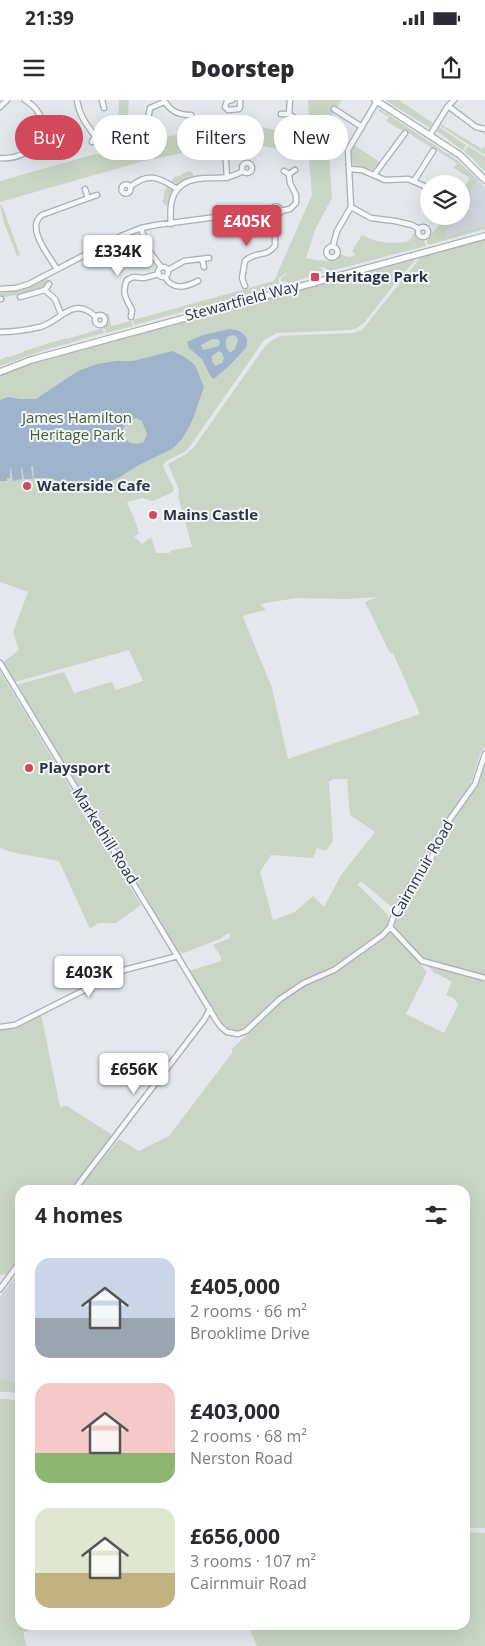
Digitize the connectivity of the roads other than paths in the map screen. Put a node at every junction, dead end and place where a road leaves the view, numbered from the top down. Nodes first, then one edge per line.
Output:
1 (8, 100) edge
2 (25, 100) edge
3 (77, 100) edge
4 (102, 100) edge
5 (228, 100) edge
6 (240, 100) edge
7 (290, 100) edge
8 (454, 100) edge
9 (164, 101) edge
10 (376, 101) edge
11 (448, 106) junction
12 (0, 107) edge
13 (104, 108) dead end
14 (344, 108) dead end
15 (334, 109) dead end
16 (341, 113) junction
17 (180, 114) joint
18 (191, 114) dead end
19 (281, 114) dead end
20 (289, 114) joint
21 (40, 115) edge
22 (148, 115) edge
23 (362, 127) junction
24 (485, 129) edge
25 (405, 132) dead end
26 (93, 133) edge
27 (430, 135) junction
28 (395, 136) dead end
29 (400, 140) junction
30 (434, 151) dead end
31 (15, 156) edge
32 (0, 158) edge
33 (429, 158) junction
34 (226, 160) edge
35 (434, 161) dead end
36 (349, 169) junction
37 (295, 170) dead end
38 (243, 171) dead end
39 (284, 171) dead end
40 (289, 174) junction
41 (374, 175) junction
42 (227, 178) junction
43 (485, 180) edge
44 (414, 181) junction
45 (420, 184) edge
46 (130, 187) dead end
47 (85, 189) dead end
48 (177, 189) junction
49 (97, 195) dead end
50 (88, 198) junction
51 (351, 207) junction
52 (281, 211) junction
53 (273, 214) junction
54 (171, 224) junction
55 (141, 228) junction
56 (419, 229) dead end
57 (485, 236) edge
58 (332, 246) dead end
59 (209, 258) dead end
60 (202, 259) junction
61 (161, 267) junction
62 (204, 267) dead end
63 (57, 269) junction
64 (168, 270) junction
65 (159, 274) junction
66 (165, 277) junction
67 (242, 278) junction
68 (188, 279) dead end
69 (236, 279) dead end
70 (198, 281) dead end
71 (49, 284) dead end
72 (191, 285) junction
73 (245, 286) dead end
74 (0, 289) edge
75 (45, 290) junction
76 (20, 297) dead end
77 (129, 305) junction
78 (123, 308) dead end
79 (61, 314) junction
80 (96, 317) dead end
81 (131, 318) dead end
82 (0, 332) edge
83 (0, 372) edge
84 (0, 663) edge
85 (485, 754) edge
86 (390, 927) junction
87 (178, 956) junction
88 (485, 978) edge
89 (210, 1009) junction
90 (204, 1020) junction
91 (216, 1020) junction
92 (0, 1027) edge
93 (78, 1185) edge
94 (15, 1269) edge
95 (0, 1289) edge

1 - 12 street
2 - 21 street
3 - 26 street
4 - 13 street
5 - 6 street
7 - 20 street
8 - 11 street
9 - 17 street
9 - 22 street
10 - 23 street
10 - 27 street
11 - 24 street
11 - 27 street
14 - 16 street
15 - 16 street
16 - 23 street
17 - 18 street
19 - 20 street
23 - 36 street
25 - 29 street
27 - 43 street
28 - 29 street
29 - 41 street
30 - 33 street
31 - 32 street
33 - 35 street
33 - 44 street
34 - 42 street
36 - 41 street
36 - 51 street
37 - 40 street
38 - 42 street
39 - 40 street
40 - 52 street
41 - 44 street
42 - 48 street
44 - 45 street
46 - 48 street
47 - 50 street
48 - 54 street
49 - 50 street
50 - 63 street
51 - 56 street
51 - 58 street
52 - 53 street
52 - 53 street
53 - 54 street
53 - 67 street
54 - 55 street
55 - 61 street
55 - 63 street
57 - 83 street, Stewartfield Way
59 - 60 street
60 - 62 street
60 - 64 street
61 - 64 street
61 - 65 street
63 - 74 street
64 - 66 street
65 - 66 street
65 - 77 street
66 - 72 street
67 - 69 street
67 - 73 street
68 - 72 street
70 - 72 street
71 - 75 street
75 - 76 street
75 - 79 street
77 - 78 street
77 - 81 street
79 - 80 street
79 - 82 street
84 - 87 street, Markethill Road
85 - 86 street, Cairnmuir Road
86 - 88 street
86 - 91 street, Cairnmuir Road
87 - 89 street, Markethill Road
87 - 92 street
89 - 90 street
89 - 91 street, Cairnmuir Road
90 - 91 street
90 - 93 street
94 - 95 street

